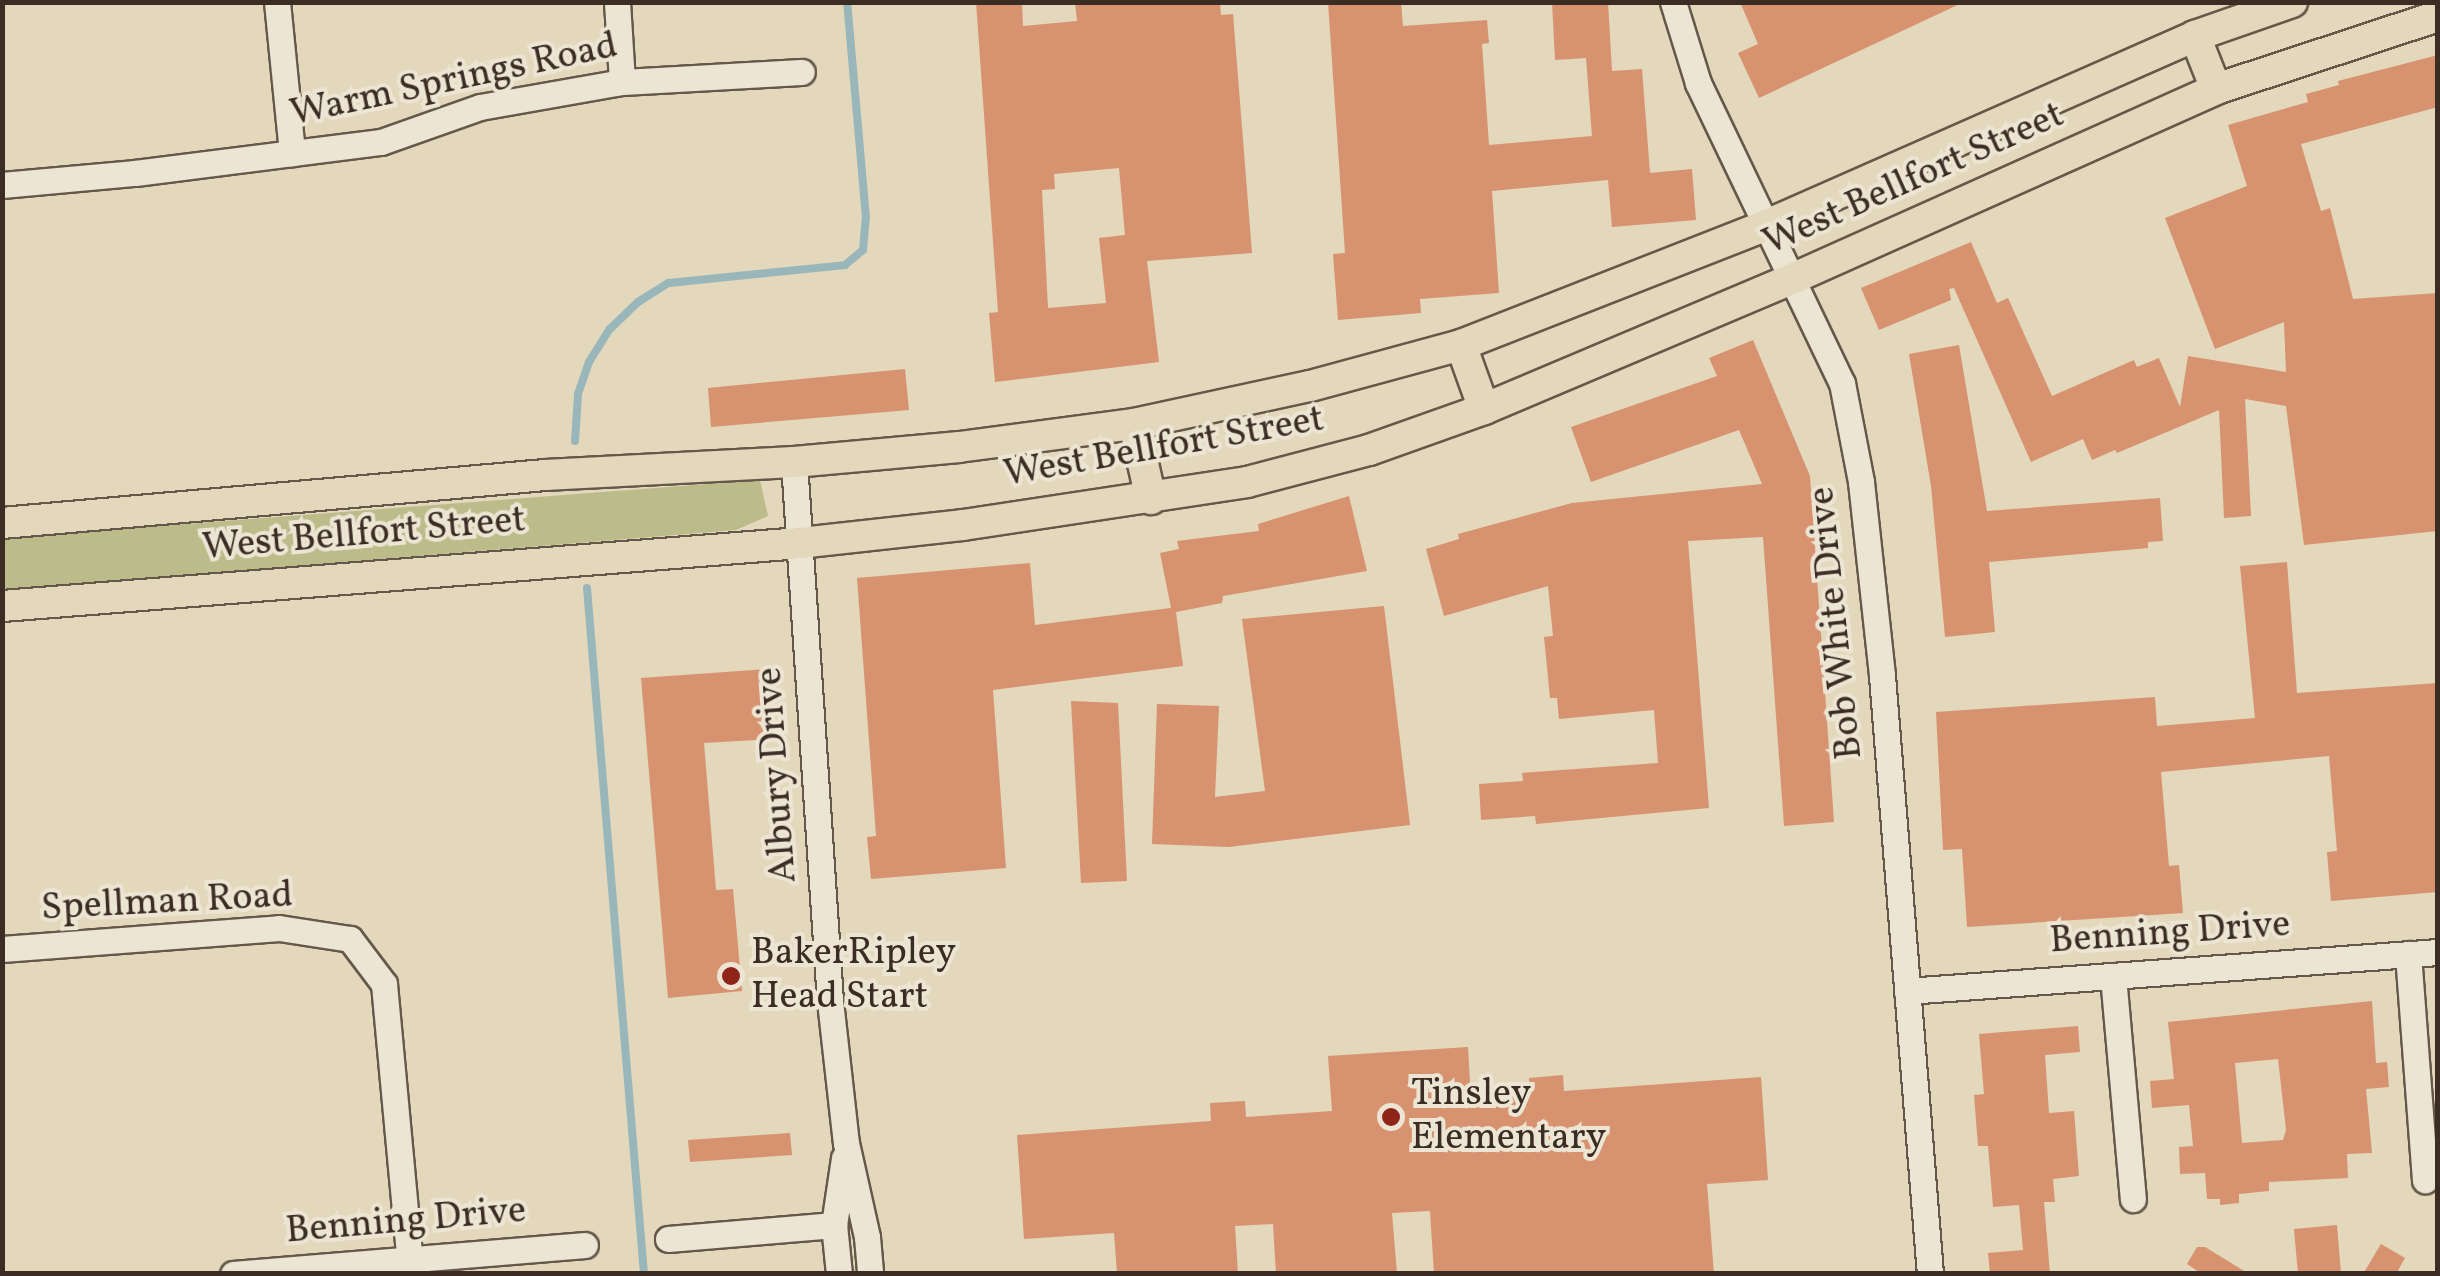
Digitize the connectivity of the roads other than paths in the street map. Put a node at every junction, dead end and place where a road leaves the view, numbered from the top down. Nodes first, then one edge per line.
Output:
1 (277, 2) edge
2 (617, 2) edge
3 (1673, 2) edge
4 (2292, 2) edge
5 (2438, 16) edge
6 (2195, 36) junction
7 (802, 72) dead end
8 (622, 82) junction
9 (2216, 89) junction
10 (292, 153) junction
11 (2, 185) edge
12 (1769, 224) junction
13 (1794, 278) junction
14 (1460, 344) junction
15 (1484, 409) junction
16 (1134, 424) junction
17 (794, 462) junction
18 (1151, 499) junction
19 (2, 523) edge
20 (800, 543) junction
21 (2, 606) edge
22 (2, 949) edge
23 (2438, 952) edge
24 (2408, 954) junction
25 (2112, 976) junction
26 (1907, 991) junction
27 (846, 1143) junction
28 (2425, 1180) dead end
29 (2133, 1199) dead end
30 (834, 1225) junction
31 (668, 1239) dead end
32 (585, 1244) dead end
33 (411, 1266) edge
34 (233, 1274) edge
35 (839, 1274) edge
36 (870, 1274) edge
37 (1930, 1274) edge

1 - 10 street
2 - 8 street
3 - 12 street, Bob White Drive
4 - 6 main road, West Bellfort Street
5 - 9 main road, West Bellfort Street
6 - 9 main road
6 - 12 main road, West Bellfort Street
7 - 8 street, Warm Springs Road
8 - 10 street, Warm Springs Road
9 - 13 main road, West Bellfort Street
10 - 11 street, Warm Springs Road
12 - 13 street, Bob White Drive
12 - 14 main road, West Bellfort Street
13 - 15 main road, West Bellfort Street
13 - 26 street, Bob White Drive
14 - 15 main road
14 - 16 main road, West Bellfort Street
15 - 18 main road, West Bellfort Street
16 - 17 main road, West Bellfort Street
16 - 18 main road
17 - 19 main road, West Bellfort Street
17 - 20 street, Albury Drive
18 - 20 main road, West Bellfort Street
20 - 21 main road, West Bellfort Street
20 - 27 street, Albury Drive
22 - 33 street, Spellman Road
23 - 24 street, Benning Drive
24 - 25 street, Benning Drive
24 - 28 street
25 - 26 street, Benning Drive
25 - 29 street
26 - 37 street, Bob White Drive
27 - 30 street, Albury Drive
27 - 36 street, Albury Drive
30 - 31 street
30 - 35 street, Albury Drive
32 - 33 street, Benning Drive
33 - 34 street, Benning Drive

